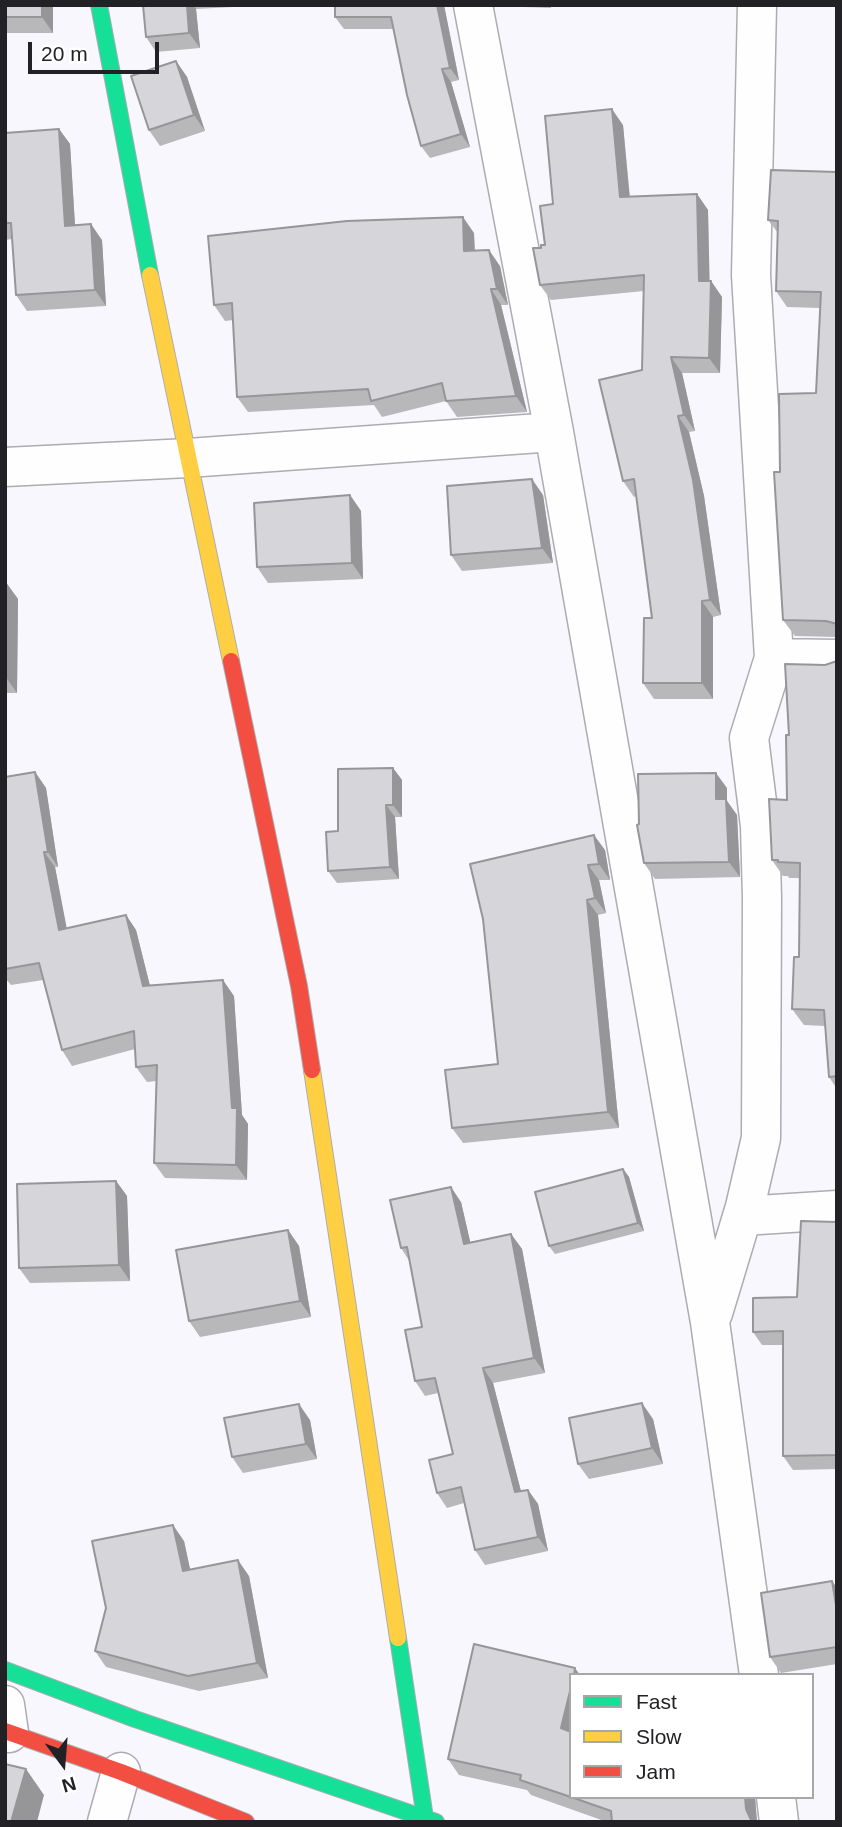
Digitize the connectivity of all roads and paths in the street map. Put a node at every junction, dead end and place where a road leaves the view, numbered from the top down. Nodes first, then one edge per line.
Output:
1 (99, 5) edge
2 (473, 5) edge
3 (757, 5) edge
4 (554, 432) junction
5 (188, 458) junction
6 (5, 467) edge
7 (774, 658) junction
8 (837, 659) edge
9 (837, 1210) edge
10 (743, 1216) junction
11 (710, 1322) junction
12 (5, 1670) edge
13 (759, 1673) edge
14 (7, 1723) edge
15 (121, 1772) junction
16 (776, 1799) edge
17 (430, 1820) edge
18 (107, 1822) edge
19 (246, 1822) edge
20 (779, 1822) edge

1 - 5 street
2 - 4 street
3 - 7 street
4 - 5 street
4 - 11 street
5 - 6 street
5 - 17 street
7 - 8 street
7 - 10 street
9 - 10 street
10 - 11 street
11 - 13 street
12 - 17 street
14 - 15 street
15 - 18 street
15 - 19 street
16 - 20 street

